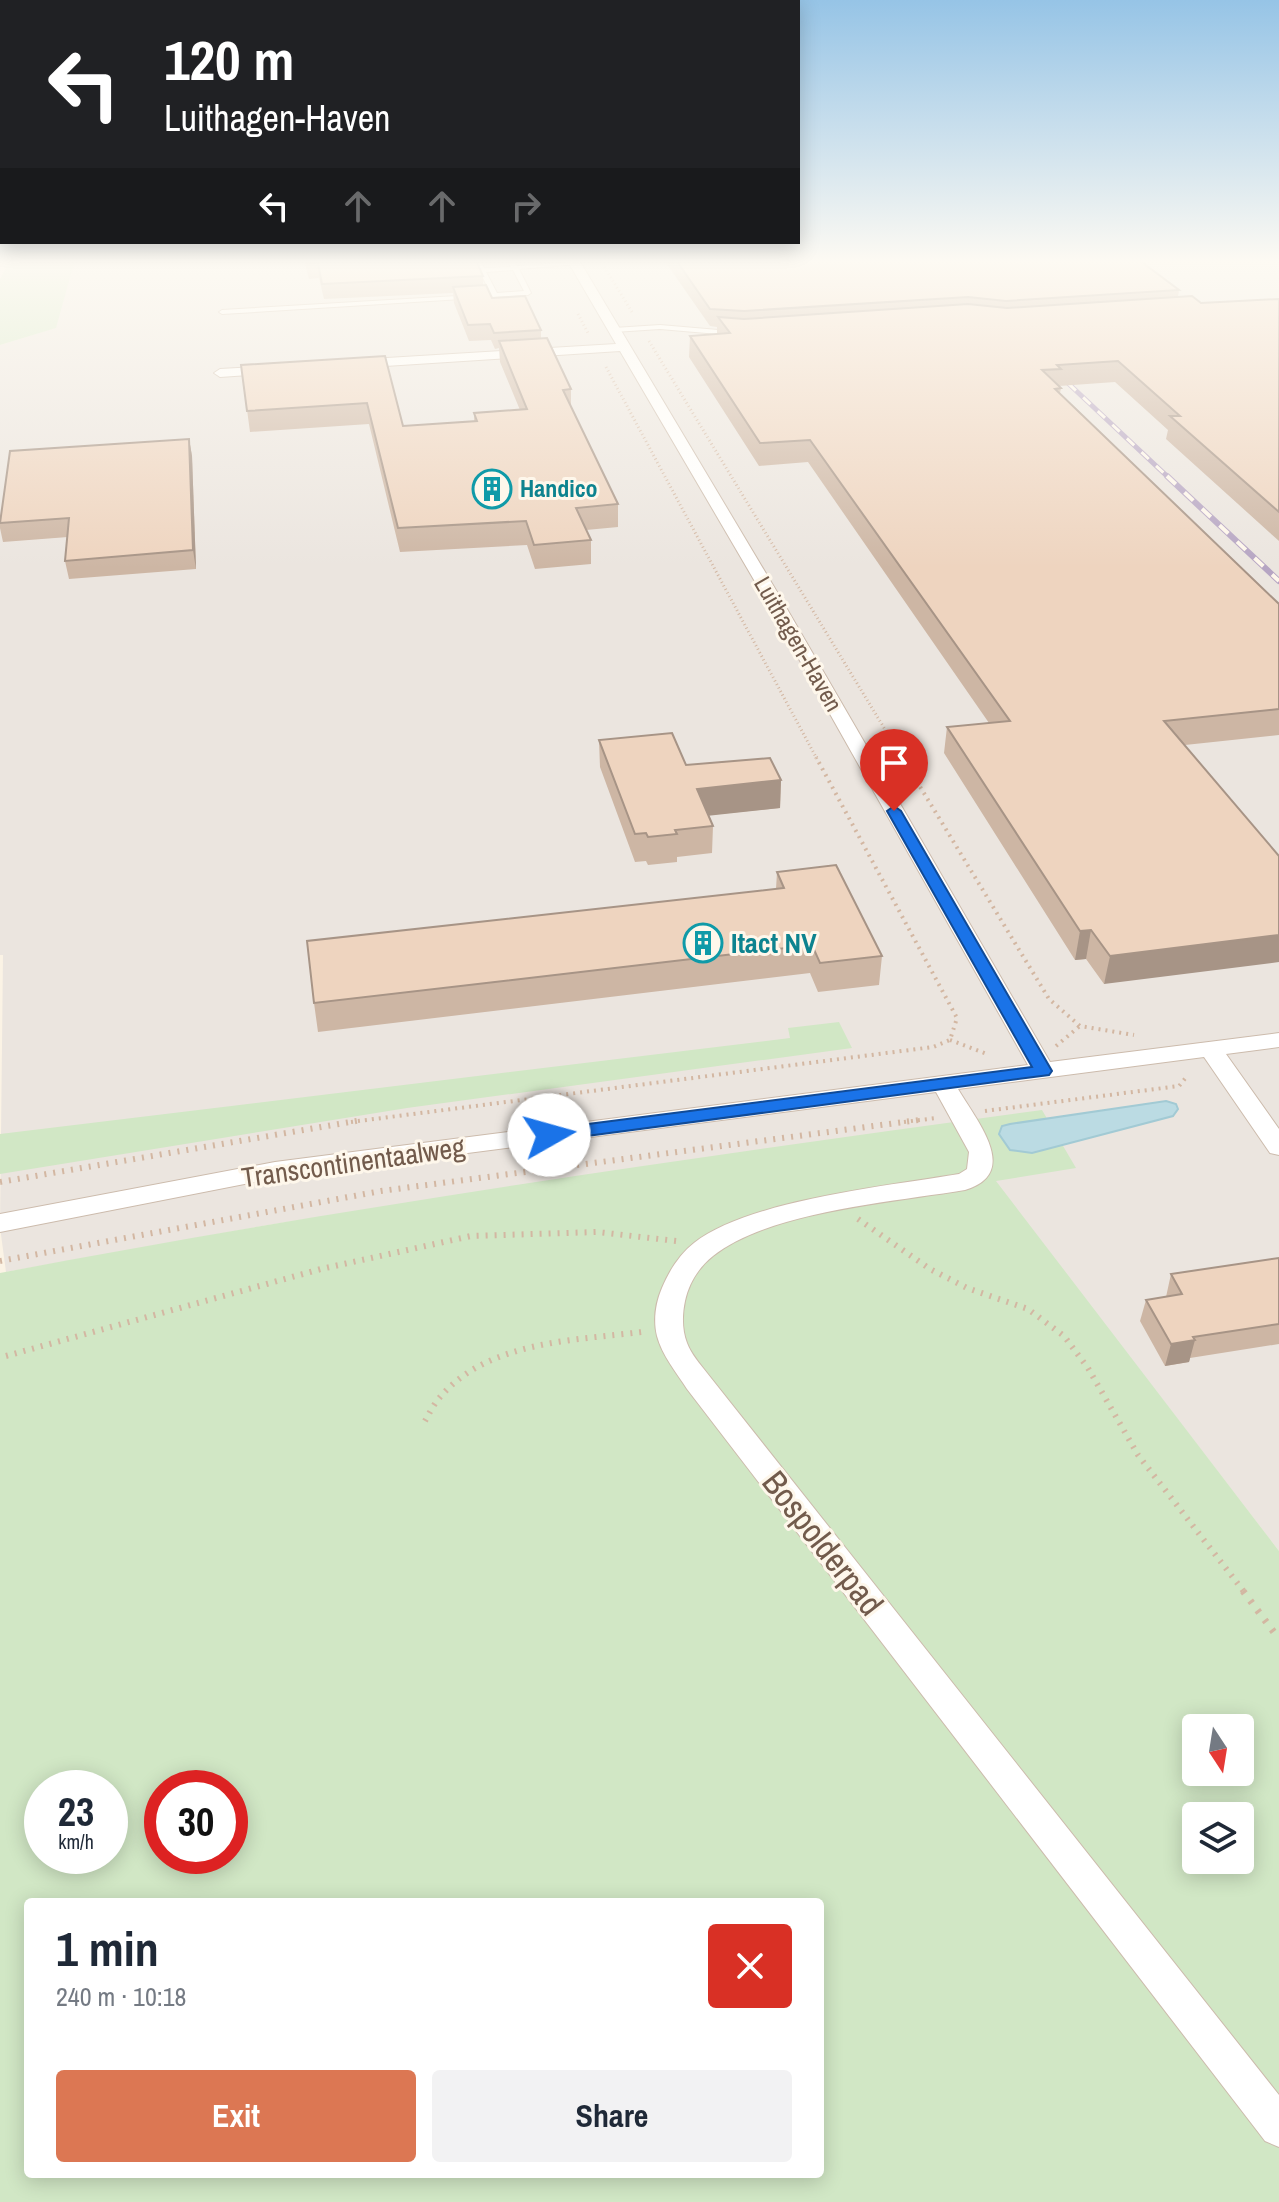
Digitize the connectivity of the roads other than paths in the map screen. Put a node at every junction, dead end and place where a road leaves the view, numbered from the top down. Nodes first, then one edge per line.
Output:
1 (380, 363) edge
2 (633, 363) edge
3 (345, 365) edge
4 (282, 369) edge
5 (220, 373) dead end
6 (1279, 1040) edge
7 (1210, 1048) junction
8 (1043, 1071) junction
9 (944, 1085) junction
10 (1279, 1147) edge
11 (9, 1221) edge
12 (1279, 2127) edge

1 - 3 street
2 - 8 street, Luithagen-Haven
4 - 5 street
6 - 7 street, Transcontinentaalweg
7 - 8 street, Transcontinentaalweg
7 - 10 street
8 - 9 street, Transcontinentaalweg
9 - 11 street, Transcontinentaalweg
9 - 12 street, Bospolderpad

